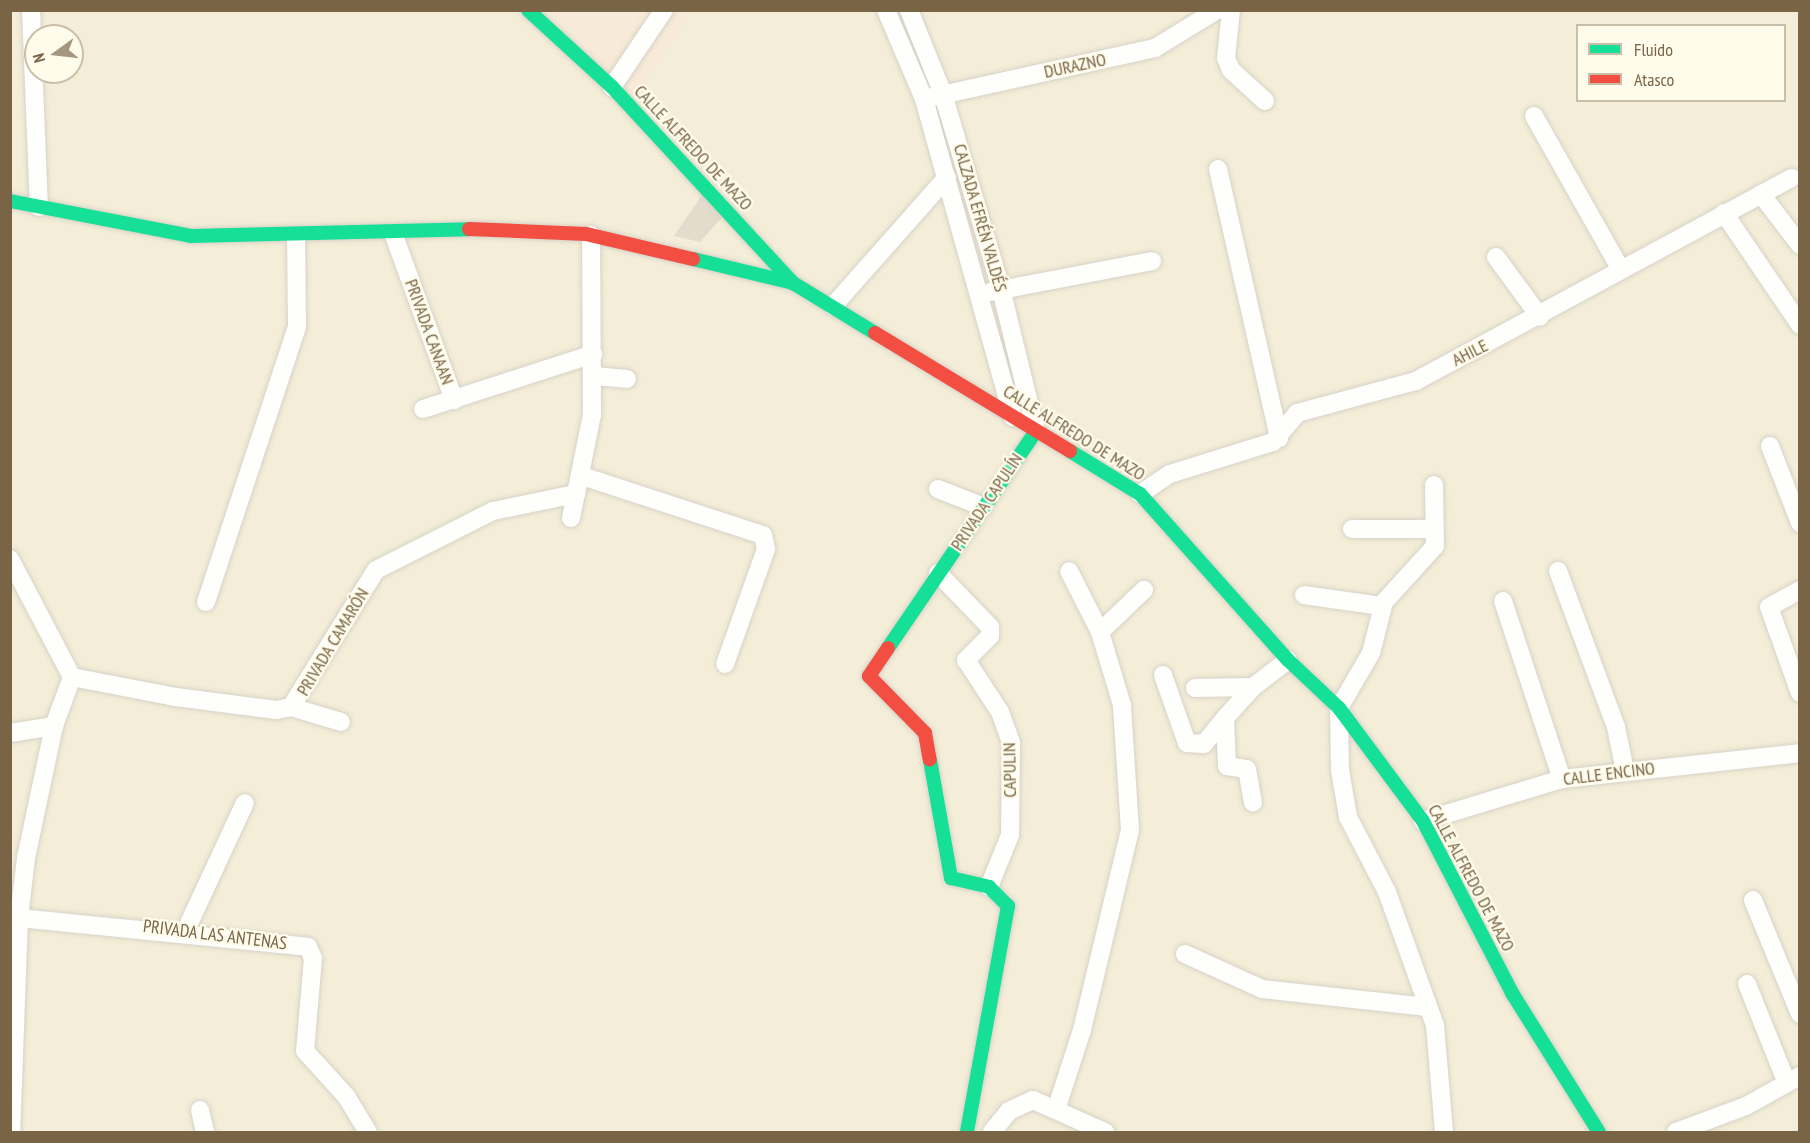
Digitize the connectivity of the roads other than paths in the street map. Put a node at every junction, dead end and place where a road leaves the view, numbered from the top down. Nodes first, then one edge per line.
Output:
1 (31, 10) edge
2 (528, 10) edge
3 (664, 10) edge
4 (886, 10) edge
5 (909, 10) edge
6 (1216, 10) edge
7 (1231, 10) edge
8 (612, 87) junction
9 (943, 94) junction
10 (924, 99) junction
11 (1265, 101) dead end
12 (1534, 116) dead end
13 (1218, 169) dead end
14 (948, 177) junction
15 (1792, 178) dead end
16 (1761, 194) junction
17 (10, 201) edge
18 (39, 207) junction
19 (1724, 213) junction
20 (393, 233) junction
21 (591, 235) junction
22 (296, 236) junction
23 (1800, 245) edge
24 (1496, 257) dead end
25 (1152, 261) dead end
26 (1620, 268) junction
27 (793, 283) junction
28 (1001, 289) junction
29 (982, 294) junction
30 (833, 306) junction
31 (1540, 317) junction
32 (1800, 325) edge
33 (593, 354) junction
34 (594, 376) junction
35 (627, 379) dead end
36 (454, 400) junction
37 (423, 409) dead end
38 (1013, 417) junction
39 (1036, 431) junction
40 (1279, 438) junction
41 (1770, 446) dead end
42 (582, 476) junction
43 (1434, 485) dead end
44 (938, 489) dead end
45 (576, 494) junction
46 (1140, 494) junction
47 (984, 507) junction
48 (571, 518) dead end
49 (1800, 523) edge
50 (1352, 529) dead end
51 (1434, 529) junction
52 (10, 559) edge
53 (1069, 571) dead end
54 (1558, 571) dead end
55 (938, 573) junction
56 (1144, 590) dead end
57 (1800, 590) edge
58 (1304, 595) dead end
59 (1503, 601) dead end
60 (206, 602) dead end
61 (1382, 606) junction
62 (1100, 632) junction
63 (1288, 660) junction
64 (725, 664) dead end
65 (1163, 675) dead end
66 (72, 676) junction
67 (1253, 687) junction
68 (1195, 688) dead end
69 (1800, 693) edge
70 (291, 707) junction
71 (1339, 708) junction
72 (1225, 718) junction
73 (341, 722) dead end
74 (54, 726) junction
75 (10, 733) edge
76 (1800, 753) edge
77 (1625, 771) junction
78 (1562, 779) junction
79 (1254, 802) dead end
80 (245, 803) dead end
81 (1423, 821) junction
82 (989, 886) junction
83 (1753, 900) dead end
84 (19, 918) junction
85 (185, 932) junction
86 (1185, 954) dead end
87 (1747, 984) dead end
88 (1427, 1007) junction
89 (1800, 1014) edge
90 (12, 1075) edge
91 (1793, 1079) edge
92 (200, 1110) dead end
93 (1056, 1110) junction
94 (11, 1132) edge
95 (205, 1132) edge
96 (368, 1132) edge
97 (967, 1132) edge
98 (992, 1132) edge
99 (1105, 1132) edge
100 (1444, 1132) edge
101 (1599, 1132) edge
102 (1676, 1132) edge

1 - 18 street
2 - 8 street, CALLE ALFREDO DE MAZO
3 - 8 street
4 - 10 street, CALZADA EFRÉN VALDÉS
5 - 9 street, CALZADA EFRÉN VALDÉS
6 - 9 street, DURAZNO
7 - 11 street
8 - 27 street, CALLE ALFREDO DE MAZO
9 - 10 street, DURAZNO
9 - 28 street, CALZADA EFRÉN VALDÉS
10 - 14 street, CALZADA EFRÉN VALDÉS
12 - 26 street
13 - 40 street
14 - 29 street, CALZADA EFRÉN VALDÉS
14 - 30 street
15 - 16 street, AHILE
16 - 19 street, AHILE
16 - 23 street
17 - 18 street
18 - 22 street
19 - 26 street, AHILE
19 - 32 street
20 - 21 street
20 - 22 street
20 - 36 street, PRIVADA CANAAN
21 - 27 street
21 - 33 street
22 - 60 street
24 - 31 street
25 - 28 street
26 - 31 street, AHILE
27 - 30 street, CALLE ALFREDO DE MAZO
28 - 29 street
28 - 39 street, CALZADA EFRÉN VALDÉS
29 - 38 street, CALZADA EFRÉN VALDÉS
30 - 38 street, CALLE ALFREDO DE MAZO
31 - 40 street, AHILE
33 - 34 street
33 - 36 street
34 - 35 street
34 - 42 street
36 - 37 street, PRIVADA CANAAN
38 - 39 street, CALLE ALFREDO DE MAZO
39 - 46 street, CALLE ALFREDO DE MAZO
39 - 47 street, PRIVADA CAPULÍN
40 - 46 street
41 - 49 street
42 - 45 street
42 - 64 street
43 - 51 street
44 - 47 street
45 - 48 street
45 - 70 street, PRIVADA CAMARÓN
46 - 63 street, CALLE ALFREDO DE MAZO
47 - 55 street, PRIVADA CAPULÍN
50 - 51 street
51 - 61 street
52 - 66 street
53 - 62 street
54 - 77 street
55 - 82 street, CAPULIN
55 - 82 street, PRIVADA CAPULÍN
56 - 62 street
57 - 69 street
58 - 61 street
59 - 78 street
61 - 71 street
62 - 93 street
63 - 67 street
63 - 71 street, CALLE ALFREDO DE MAZO
65 - 72 street
66 - 70 street, PRIVADA CAMARÓN
66 - 74 street
67 - 68 street
67 - 72 street
70 - 73 street
71 - 81 street, CALLE ALFREDO DE MAZO
71 - 88 street
72 - 79 street
74 - 75 street
74 - 84 street
76 - 77 street, CALLE ENCINO
77 - 78 street, CALLE ENCINO
78 - 81 street, CALLE ENCINO
80 - 85 street
81 - 101 street, CALLE ALFREDO DE MAZO
82 - 97 street
83 - 89 street
84 - 85 street, PRIVADA LAS ANTENAS
84 - 90 street
85 - 96 street, PRIVADA LAS ANTENAS
86 - 88 street
87 - 91 street
88 - 100 street
90 - 94 street
91 - 102 street
92 - 95 street
93 - 98 street
93 - 99 street

